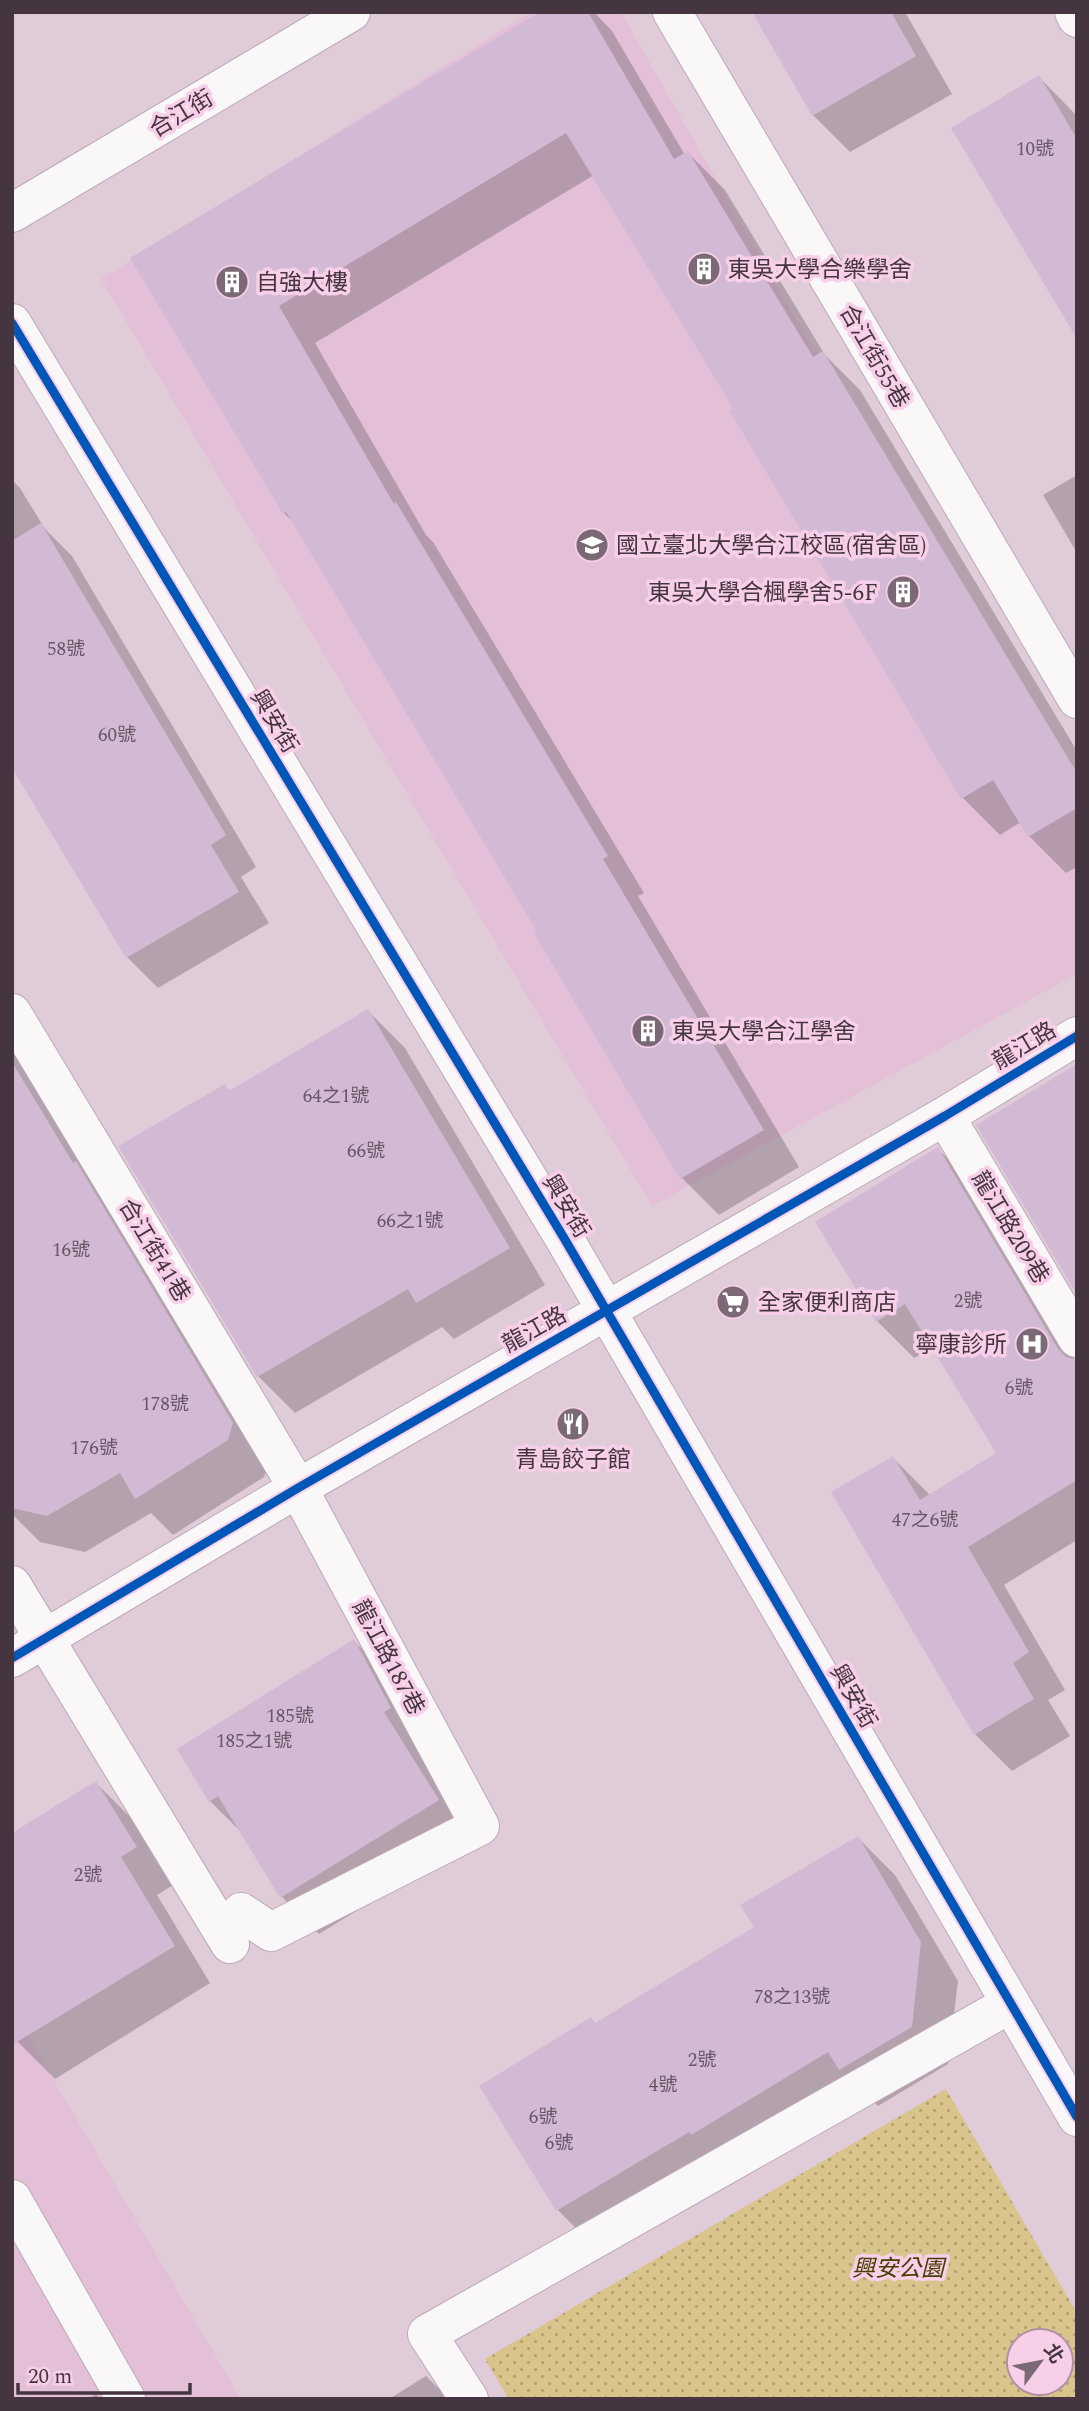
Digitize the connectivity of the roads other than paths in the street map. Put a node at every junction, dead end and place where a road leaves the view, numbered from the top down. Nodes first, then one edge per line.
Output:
1 (351, 12) edge
2 (673, 12) edge
3 (1074, 12) edge
4 (1077, 18) edge
5 (12, 213) edge
6 (12, 323) edge
7 (1077, 699) edge
8 (12, 1013) edge
9 (1077, 1036) edge
10 (945, 1116) junction
11 (606, 1311) junction
12 (1077, 1338) edge
13 (298, 1488) junction
14 (12, 1585) edge
15 (28, 1648) edge
16 (1010, 2004) junction
17 (1077, 2117) edge
18 (12, 2199) edge
19 (126, 2399) edge
20 (469, 2399) edge

1 - 5 street, 合江街
2 - 7 street, 合江街55巷
3 - 4 street
6 - 11 street, 興安街
8 - 13 street, 合江街41巷
9 - 10 street, 龍江路
10 - 11 street, 龍江路
10 - 12 street, 龍江路209巷
11 - 13 street, 龍江路
11 - 16 street, 興安街
13 - 15 street, 龍江路
13 - 15 street, 龍江路187巷
14 - 15 street
16 - 17 street, 興安街
16 - 20 street
18 - 19 street

